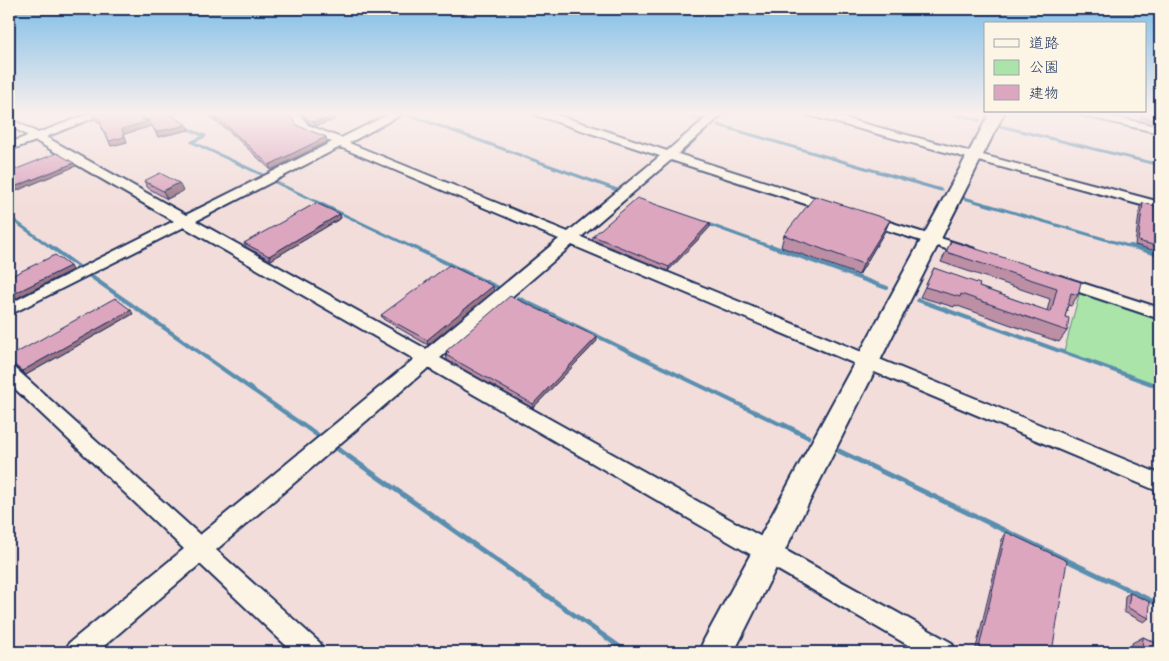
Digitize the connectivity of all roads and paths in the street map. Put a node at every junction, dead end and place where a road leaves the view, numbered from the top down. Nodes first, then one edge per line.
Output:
1 (49, 144) edge
2 (336, 144) edge
3 (344, 144) edge
4 (635, 144) edge
5 (686, 144) edge
6 (927, 144) edge
7 (980, 144) edge
8 (673, 156) junction
9 (973, 156) junction
10 (1160, 206) edge
11 (185, 221) junction
12 (570, 238) junction
13 (930, 239) junction
14 (985, 257) edge
15 (1050, 278) edge
16 (9, 310) edge
17 (1160, 314) edge
18 (427, 359) junction
19 (868, 361) junction
20 (9, 374) edge
21 (1160, 483) edge
22 (203, 553) junction
23 (768, 553) junction
24 (78, 652) edge
25 (311, 652) edge
26 (716, 652) edge
27 (943, 652) edge

1 - 11 street
2 - 11 street
3 - 12 street
4 - 8 street
5 - 8 street
6 - 9 street
7 - 9 street
8 - 12 street
8 - 13 street
9 - 10 street
9 - 13 street
11 - 16 street
11 - 18 street
12 - 18 street
12 - 19 street
13 - 14 street
13 - 19 street
15 - 17 street
18 - 22 street
18 - 23 street
19 - 21 street
19 - 23 street
20 - 22 street
22 - 24 street
22 - 25 street
23 - 26 street
23 - 27 street

